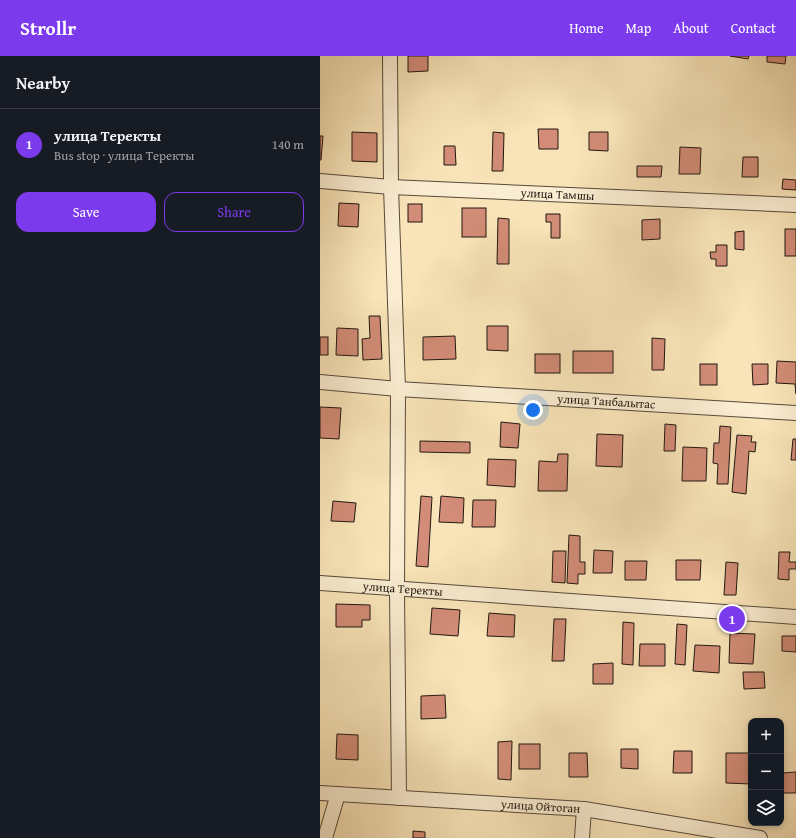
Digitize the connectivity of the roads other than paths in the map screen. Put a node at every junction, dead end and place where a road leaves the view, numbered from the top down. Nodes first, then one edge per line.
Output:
1 (390, 56) edge
2 (320, 181) edge
3 (391, 187) junction
4 (796, 205) edge
5 (320, 382) edge
6 (398, 389) junction
7 (796, 413) edge
8 (320, 583) edge
9 (397, 590) junction
10 (796, 618) edge
11 (320, 793) edge
12 (338, 794) junction
13 (399, 798) junction
14 (584, 809) junction
15 (325, 838) edge
16 (582, 838) edge
17 (760, 838) edge

1 - 3 street
2 - 3 street, улица Тамшы
3 - 4 street, улица Тамшы
3 - 6 street
5 - 6 street, улица Танбалытас
6 - 7 street, улица Танбалытас
6 - 9 street
8 - 9 street, улица Теректы
9 - 10 street, улица Теректы
9 - 13 street
11 - 12 street, улица Ойтоган
12 - 13 street, улица Ойтоган
12 - 15 street
13 - 14 street, улица Ойтоган
14 - 16 street
14 - 17 street, улица Ойтоган

